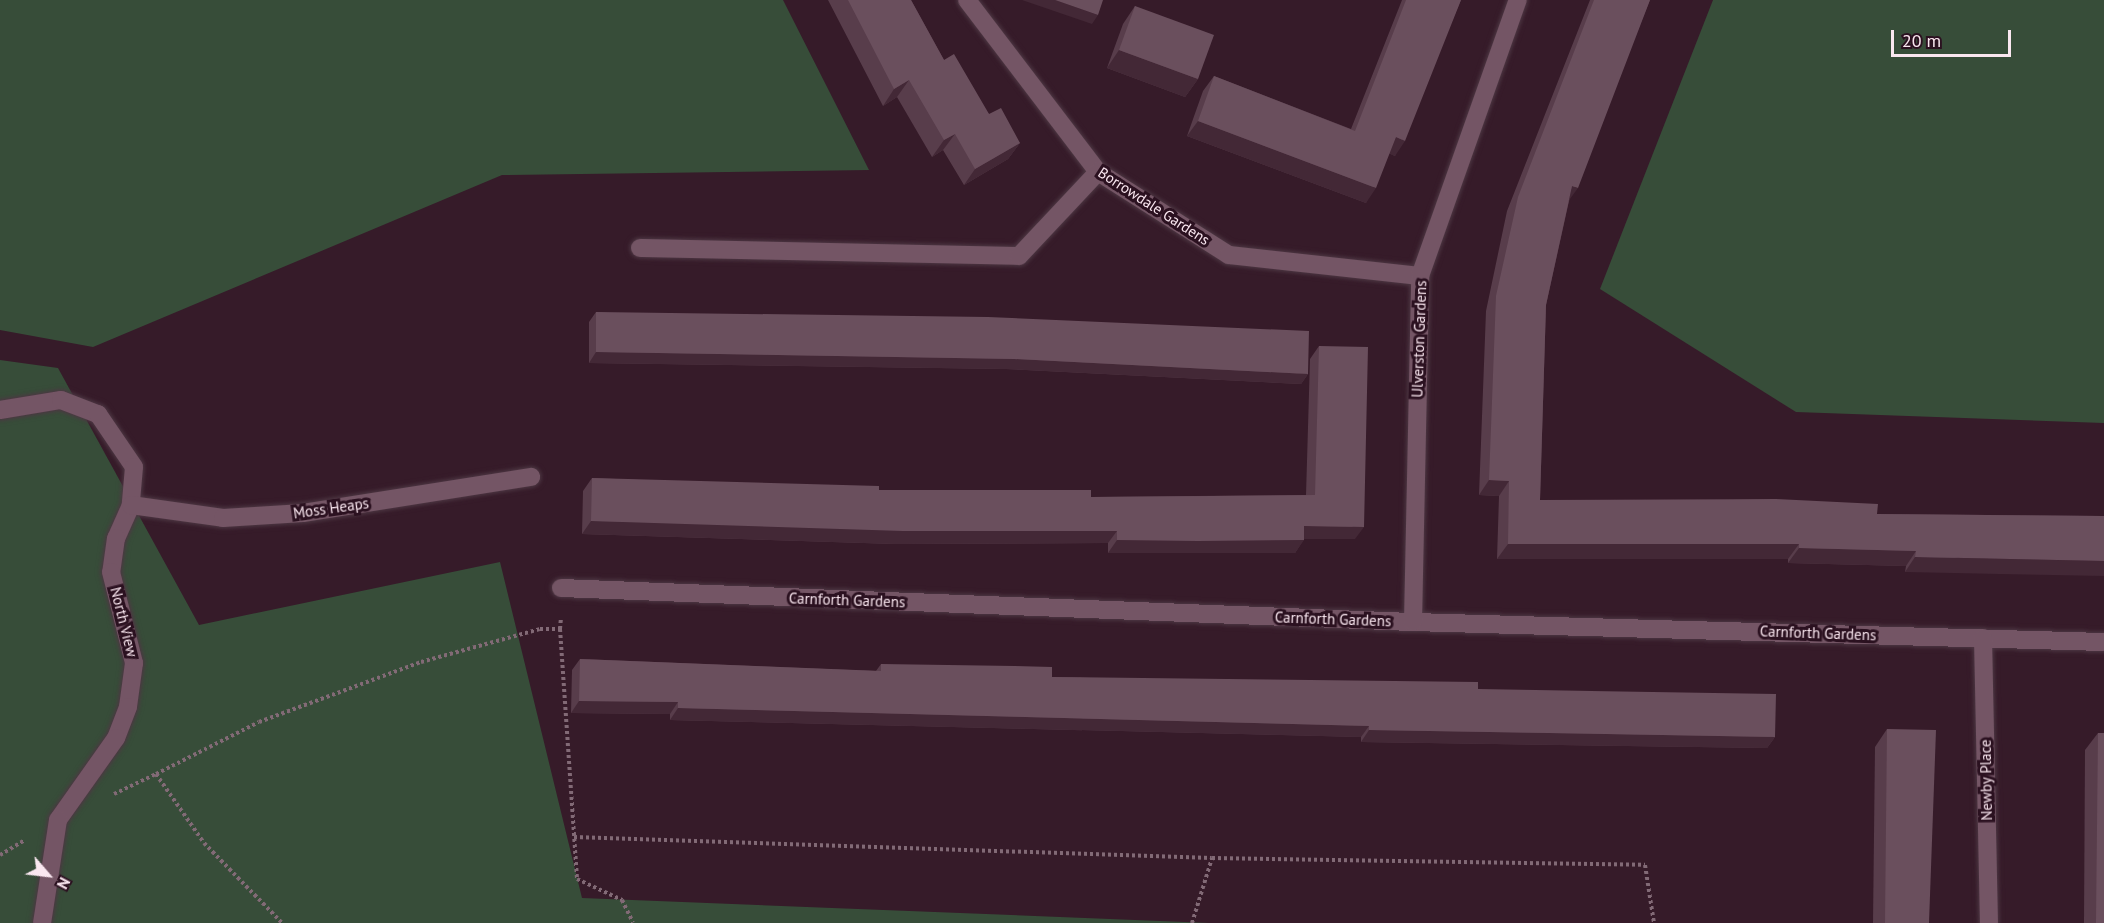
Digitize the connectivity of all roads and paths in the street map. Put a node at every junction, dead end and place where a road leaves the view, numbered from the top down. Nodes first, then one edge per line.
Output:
1 (967, 0) edge
2 (1518, 0) edge
3 (1098, 172) junction
4 (640, 248) dead end
5 (1420, 276) junction
6 (0, 410) edge
7 (531, 477) dead end
8 (131, 505) junction
9 (561, 588) joint
10 (1413, 622) junction
11 (560, 629) junction
12 (1983, 638) junction
13 (2104, 642) edge
14 (156, 774) junction
15 (107, 797) dead end
16 (58, 820) junction
17 (574, 837) junction
18 (0, 855) edge
19 (1212, 858) junction
20 (42, 923) edge
21 (282, 923) edge
22 (633, 923) edge
23 (1192, 923) edge
24 (1654, 923) edge
25 (1989, 923) edge

1 - 3 street, Borrowdale Gardens
2 - 5 street, Ulverston Gardens
3 - 4 street
3 - 5 street, Borrowdale Gardens
5 - 10 street, Ulverston Gardens
6 - 8 street, North View
7 - 8 street, Moss Heaps
8 - 16 street, North View
9 - 10 street, Carnforth Gardens
9 - 11 path
10 - 12 street, Carnforth Gardens
11 - 14 path
11 - 17 path
12 - 13 street, Carnforth Gardens
12 - 25 street, Newby Place
14 - 15 path
14 - 21 path
16 - 18 path
16 - 20 street, North View
17 - 19 path
17 - 22 path
19 - 23 path
19 - 24 path

